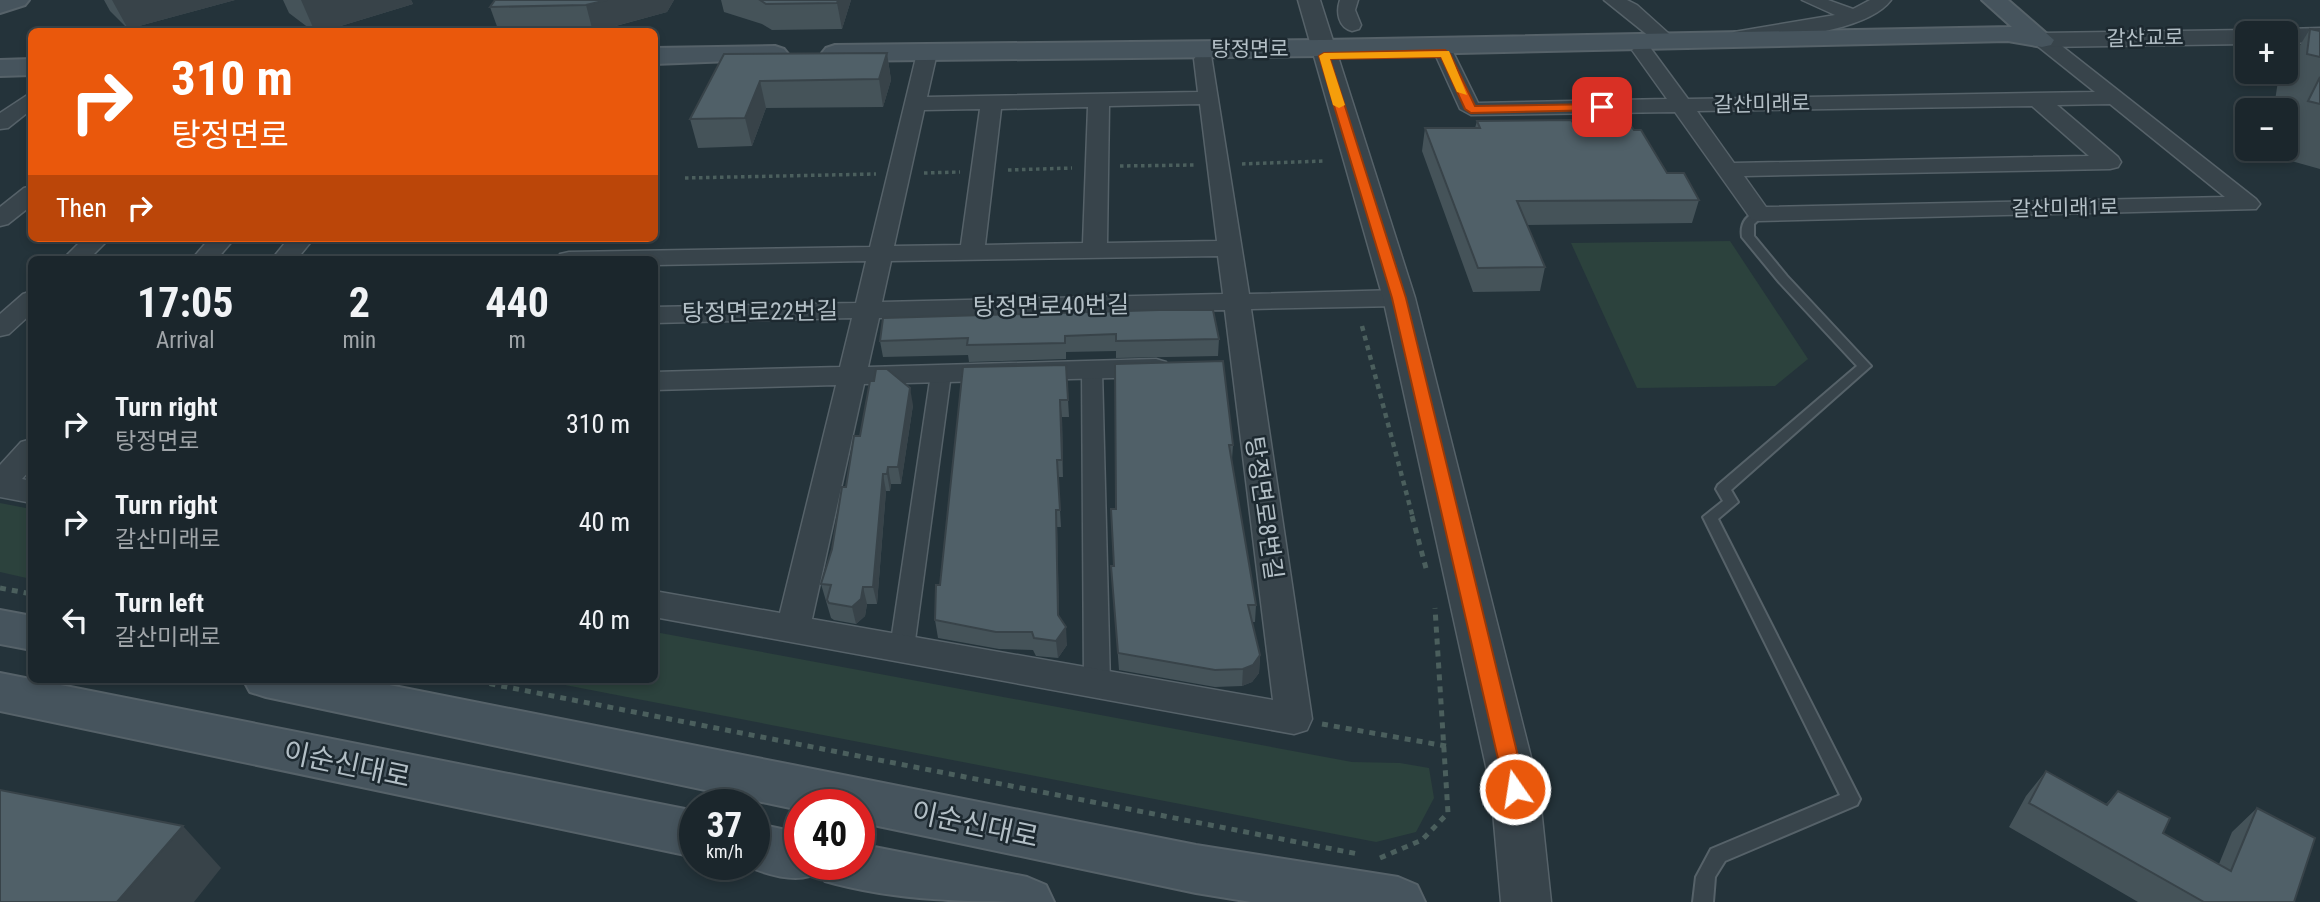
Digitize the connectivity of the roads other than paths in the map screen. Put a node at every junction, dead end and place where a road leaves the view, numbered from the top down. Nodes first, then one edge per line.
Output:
1 (17, 0) edge
2 (1309, 0) edge
3 (1349, 0) edge
4 (1613, 0) edge
5 (1811, 0) edge
6 (1882, 0) edge
7 (1994, 0) edge
8 (0, 6) edge
9 (1352, 25) dead end
10 (1850, 26) junction
11 (2320, 35) edge
12 (2298, 36) edge
13 (2235, 37) edge
14 (2042, 40) junction
15 (1667, 41) junction
16 (1729, 44) junction
17 (1642, 50) junction
18 (1323, 52) junction
19 (1445, 54) junction
20 (658, 56) edge
21 (926, 58) junction
22 (807, 59) junction
23 (1204, 59) junction
24 (28, 67) edge
25 (658, 67) edge
26 (0, 68) edge
27 (0, 79) edge
28 (28, 79) edge
29 (1209, 98) junction
30 (2115, 98) junction
31 (2037, 99) junction
32 (1099, 100) junction
33 (28, 101) edge
34 (991, 103) junction
35 (915, 104) junction
36 (1682, 106) junction
37 (28, 121) edge
38 (1, 122) edge
39 (1727, 170) junction
40 (28, 196) edge
41 (1759, 214) junction
42 (0, 219) edge
43 (94, 242) edge
44 (219, 242) edge
45 (299, 242) edge
46 (1228, 248) junction
47 (1096, 250) junction
48 (972, 253) junction
49 (879, 254) junction
50 (78, 256) edge
51 (207, 256) edge
52 (287, 256) edge
53 (658, 258) edge
54 (1399, 298) junction
55 (1236, 302) junction
56 (28, 303) edge
57 (866, 310) junction
58 (658, 315) edge
59 (0, 328) edge
60 (28, 328) edge
61 (1189, 368) edge
62 (1092, 370) junction
63 (941, 374) junction
64 (850, 376) junction
65 (658, 381) edge
66 (28, 454) edge
67 (0, 485) edge
68 (28, 491) edge
69 (658, 605) edge
70 (0, 627) edge
71 (793, 629) junction
72 (28, 632) edge
73 (902, 648) junction
74 (286, 683) edge
75 (1097, 684) junction
76 (0, 692) edge
77 (679, 831) edge
78 (875, 871) edge
79 (1027, 902) edge
80 (1398, 902) edge
81 (1525, 902) edge
82 (1703, 902) edge

1 - 8 main road
2 - 18 street
3 - 9 street
4 - 15 street
5 - 10 street
6 - 10 street
7 - 14 main road, 갈산미래1로
10 - 14 main road
10 - 16 main road
10 - 16 street, 탕정면로
11 - 12 street
13 - 14 street, 갈산교로
14 - 16 main road
14 - 30 street, 갈산미래1로
15 - 16 main road, 탕정면로
15 - 18 main road, 탕정면로
16 - 17 main road, 탕정면로
17 - 19 main road, 탕정면로
17 - 36 street
18 - 19 main road, 탕정면로
18 - 21 main road, 탕정면로
18 - 23 main road, 탕정면로
18 - 54 street
19 - 36 street, 갈산미래로
20 - 22 main road, 탕정면로
21 - 22 main road, 탕정면로
21 - 23 main road, 탕정면로
21 - 35 street
22 - 25 main road, 탕정면로
23 - 29 street, 탕정면로8번길
24 - 26 main road
27 - 28 main road
29 - 32 street
29 - 46 street, 탕정면로8번길
30 - 31 street, 갈산미래로
30 - 41 street, 갈산미래1로
31 - 36 street, 갈산미래로
31 - 39 street
32 - 34 street
32 - 47 street
33 - 38 street
34 - 35 street
34 - 48 street
35 - 49 street
36 - 39 street
37 - 38 street
39 - 41 street
40 - 42 street
41 - 82 lane
43 - 50 street
44 - 51 street
45 - 52 street
46 - 47 street
46 - 55 street, 탕정면로8번길
47 - 48 street
48 - 49 street
49 - 53 street
49 - 57 street
54 - 55 street, 탕정면로40번길
54 - 81 street
55 - 57 street, 탕정면로40번길
55 - 75 street, 탕정면로8번길
56 - 59 street
57 - 58 street, 탕정면로22번길
57 - 64 street
59 - 60 street
61 - 62 street
62 - 63 street
62 - 75 street
63 - 64 street
63 - 73 street
64 - 65 street
64 - 71 street
66 - 67 street
67 - 68 street
69 - 71 street
70 - 72 main road
71 - 73 street
73 - 75 street
74 - 80 main road, 이순신대로
76 - 77 main road, 이순신대로
78 - 79 main road

